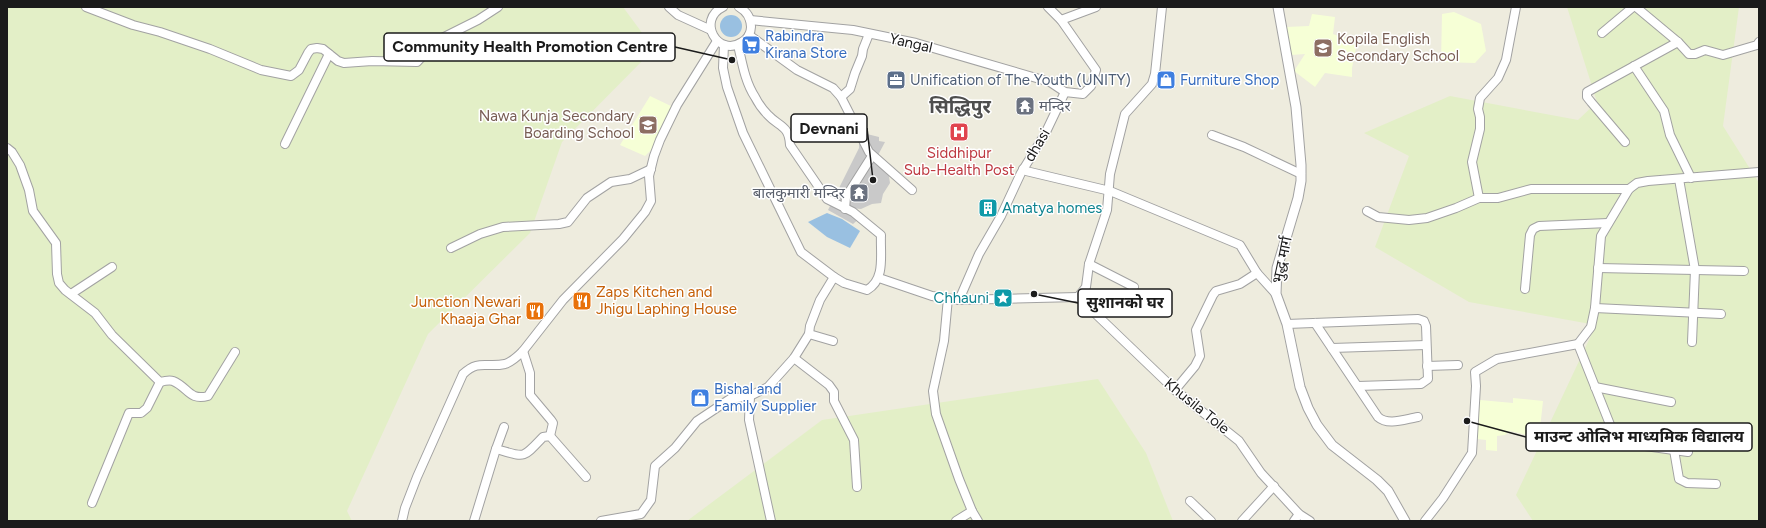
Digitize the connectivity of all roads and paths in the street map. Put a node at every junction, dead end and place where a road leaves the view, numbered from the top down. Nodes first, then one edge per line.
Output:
1 (86, 7) edge
2 (498, 7) edge
3 (668, 7) edge
4 (739, 7) edge
5 (1048, 7) edge
6 (1096, 7) edge
7 (1162, 7) edge
8 (1278, 7) edge
9 (1516, 7) edge
10 (1633, 7) edge
11 (1636, 7) edge
12 (720, 8) edge
13 (750, 20) junction
14 (1061, 20) junction
15 (711, 30) junction
16 (1602, 33) dead end
17 (868, 34) junction
18 (749, 35) junction
19 (1678, 42) junction
20 (1759, 42) edge
21 (721, 43) junction
22 (738, 44) junction
23 (328, 54) junction
24 (1634, 66) junction
25 (1065, 92) junction
26 (841, 97) junction
27 (1212, 135) dead end
28 (1625, 142) dead end
29 (285, 144) dead end
30 (7, 148) edge
31 (872, 156) junction
32 (651, 169) junction
33 (1023, 169) junction
34 (1759, 172) edge
35 (1301, 174) junction
36 (1691, 178) junction
37 (1679, 179) junction
38 (1629, 189) junction
39 (912, 190) dead end
40 (1110, 191) junction
41 (1479, 198) junction
42 (845, 209) junction
43 (1366, 211) dead end
44 (1608, 223) junction
45 (451, 248) dead end
46 (1089, 264) junction
47 (112, 267) dead end
48 (1598, 268) junction
49 (1695, 270) junction
50 (1744, 271) dead end
51 (1256, 273) junction
52 (834, 277) junction
53 (879, 278) junction
54 (1134, 287) dead end
55 (1525, 290) dead end
56 (71, 294) junction
57 (1276, 294) junction
58 (1078, 297) junction
59 (948, 298) junction
60 (959, 300) junction
61 (1594, 308) junction
62 (1693, 312) junction
63 (1721, 314) dead end
64 (1315, 323) junction
65 (1287, 324) junction
66 (809, 334) junction
67 (833, 341) dead end
68 (1692, 342) dead end
69 (1578, 344) junction
70 (1426, 345) junction
71 (1332, 348) junction
72 (523, 351) junction
73 (235, 352) dead end
74 (794, 358) junction
75 (1458, 365) dead end
76 (1427, 366) junction
77 (160, 382) junction
78 (1358, 386) junction
79 (1595, 387) junction
80 (1175, 390) junction
81 (750, 396) junction
82 (1671, 402) dead end
83 (1418, 417) dead end
84 (504, 427) dead end
85 (550, 436) junction
86 (496, 449) junction
87 (1674, 450) junction
88 (1688, 452) dead end
89 (586, 477) dead end
90 (1716, 484) dead end
91 (1274, 486) junction
92 (857, 487) dead end
93 (1190, 501) dead end
94 (92, 503) dead end
95 (972, 511) junction
96 (1299, 514) junction
97 (402, 521) edge
98 (474, 521) edge
99 (601, 521) edge
100 (771, 521) edge
101 (956, 521) edge
102 (978, 521) edge
103 (1211, 521) edge
104 (1242, 521) edge
105 (1294, 521) edge
106 (1310, 521) edge
107 (1405, 521) edge
108 (1426, 521) edge

1 - 23 street
2 - 23 street
3 - 15 street
4 - 13 street
5 - 14 street
6 - 14 street
7 - 40 street
8 - 35 street, भुद्ध मार्ग
9 - 41 street
10 - 16 street
11 - 19 street
12 - 15 street
13 - 17 street, Yangal
13 - 18 street
14 - 25 street
15 - 21 street
17 - 25 street, Yangal
17 - 26 street
18 - 22 street
18 - 26 street
19 - 20 street
19 - 24 street
21 - 22 street
21 - 32 street
21 - 52 street
22 - 42 street
23 - 29 street
24 - 28 street
24 - 36 street
25 - 33 street, dhasi
26 - 31 street
27 - 35 street
30 - 56 street
31 - 39 street
31 - 42 street
32 - 45 street
32 - 72 street
33 - 40 street
33 - 60 street, dhasi
34 - 36 street
35 - 57 street, भुद्ध मार्ग
36 - 37 street
37 - 38 street
37 - 49 street
38 - 41 street
38 - 44 street
40 - 46 street
40 - 51 street
41 - 43 street
42 - 53 street
44 - 48 street
44 - 55 street
46 - 54 street
46 - 58 street
47 - 56 street
48 - 49 street
48 - 61 street
49 - 50 street
49 - 62 street
51 - 57 street
51 - 80 street
52 - 53 street
52 - 66 street
53 - 59 street
56 - 77 street
57 - 65 street, भुद्ध मार्ग
58 - 60 street
58 - 80 street, Khusila Tole
59 - 60 street
59 - 95 street
61 - 62 street
61 - 69 street
62 - 63 street
62 - 68 street
64 - 65 street
64 - 70 street
64 - 71 street
65 - 107 street, भुद्ध मार्ग
66 - 67 street
66 - 74 street
69 - 79 street
69 - 108 street
70 - 71 street
70 - 76 street
71 - 78 street
72 - 85 street
72 - 97 street
73 - 77 street
74 - 81 street
74 - 92 street
75 - 76 street
76 - 78 street
77 - 94 street
78 - 83 street
79 - 82 street
79 - 87 street
80 - 91 street, Khusila Tole
81 - 99 street
81 - 100 street
84 - 86 street
85 - 86 street
85 - 89 street
86 - 98 street
87 - 88 street
87 - 90 street
91 - 96 street, Khusila Tole
91 - 104 street
93 - 103 street
95 - 101 street
95 - 102 street
96 - 105 street
96 - 106 street, Khusila Tole

